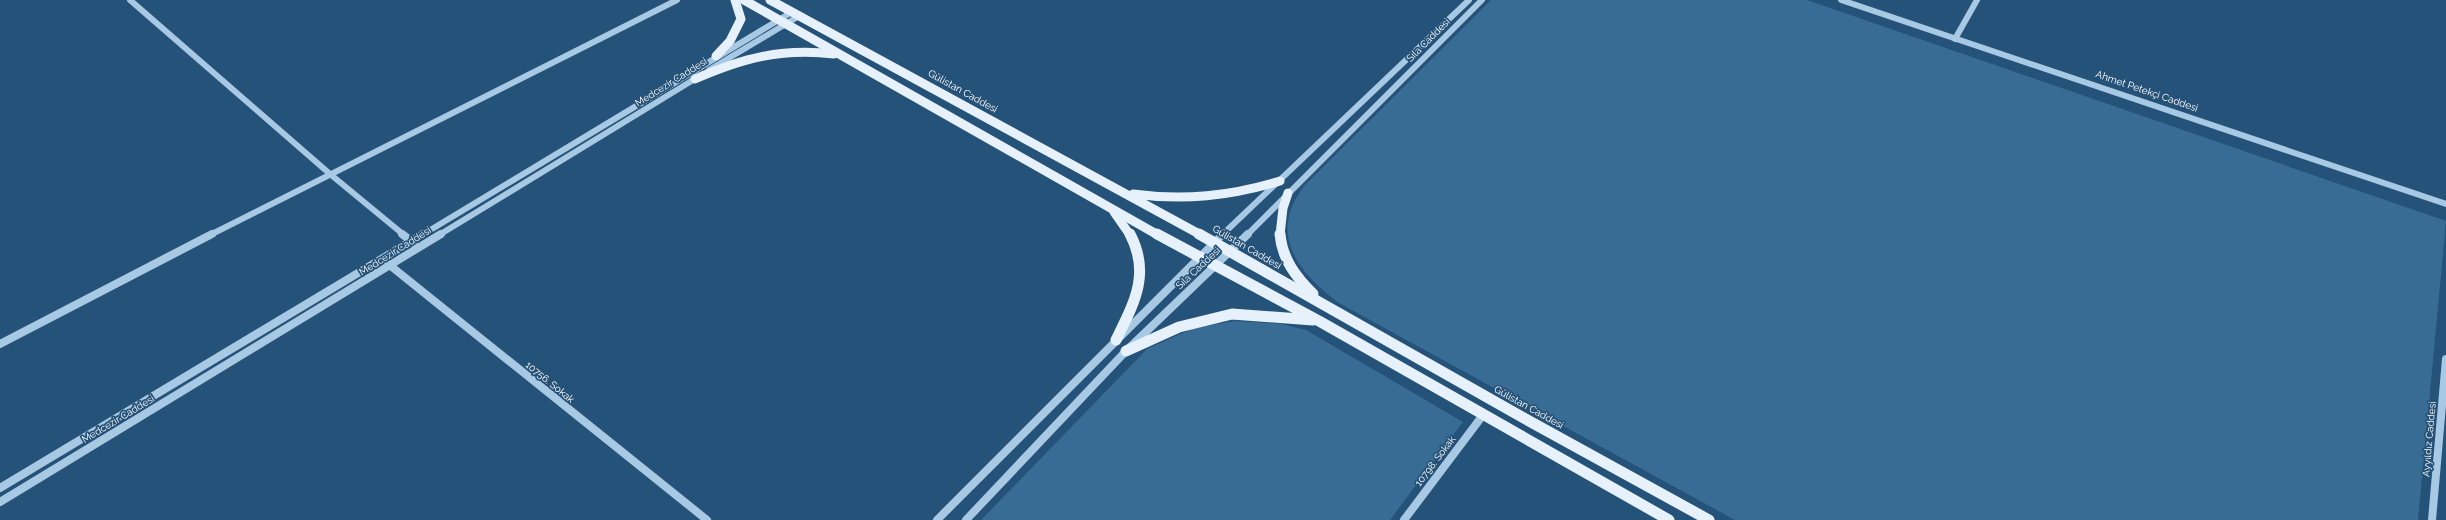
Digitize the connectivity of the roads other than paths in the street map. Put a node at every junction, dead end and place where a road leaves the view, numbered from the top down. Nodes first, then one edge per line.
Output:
1 (130, 0) edge
2 (677, 0) edge
3 (735, 0) edge
4 (744, 0) edge
5 (770, 0) edge
6 (1469, 0) edge
7 (1482, 0) edge
8 (1841, 0) edge
9 (1977, 0) edge
10 (795, 14) junction
11 (781, 22) junction
12 (1955, 38) junction
13 (840, 55) junction
14 (716, 56) junction
15 (695, 79) junction
16 (330, 174) junction
17 (1280, 181) junction
18 (1124, 193) junction
19 (1288, 193) junction
20 (2446, 204) edge
21 (1108, 206) junction
22 (411, 241) junction
23 (1215, 243) junction
24 (422, 246) junction
25 (1231, 251) junction
26 (1199, 256) junction
27 (382, 259) junction
28 (390, 266) junction
29 (1214, 266) junction
30 (1325, 305) junction
31 (1319, 321) junction
32 (1116, 340) junction
33 (0, 344) edge
34 (1126, 351) junction
35 (2446, 359) edge
36 (1483, 415) junction
37 (0, 488) edge
38 (0, 502) edge
39 (706, 520) edge
40 (937, 520) edge
41 (966, 520) edge
42 (1404, 520) edge
43 (1670, 520) edge
44 (1709, 520) edge
45 (2432, 520) edge

1 - 16 street
2 - 16 street
3 - 14 main road
4 - 11 main road
5 - 10 main road, Gülistan Caddesi
6 - 17 street, Sıla Caddesi
7 - 19 street, Sıla Caddesi
8 - 12 street, Ahmet Petekçi Caddesi
9 - 12 street
10 - 11 street, Medcezir Caddesi
10 - 18 main road, Gülistan Caddesi
11 - 13 main road
11 - 14 street, Medcezir Caddesi
11 - 15 street, Medcezir Caddesi
12 - 20 street, Ahmet Petekçi Caddesi
13 - 15 main road
13 - 21 main road
14 - 22 street, Medcezir Caddesi
15 - 24 street, Medcezir Caddesi
16 - 22 street
16 - 33 street
17 - 18 main road
17 - 23 street, Sıla Caddesi
18 - 23 main road, Gülistan Caddesi
19 - 25 street, Sıla Caddesi
19 - 30 main road
21 - 26 main road
21 - 32 main road
22 - 24 street
22 - 27 street, Medcezir Caddesi
23 - 25 main road, Gülistan Caddesi
23 - 26 street, Sıla Caddesi
24 - 28 street, Medcezir Caddesi
25 - 29 street, Sıla Caddesi
25 - 30 main road, Gülistan Caddesi
26 - 29 main road
26 - 32 street, Sıla Caddesi
27 - 28 street, 10756. Sokak
27 - 37 street, Medcezir Caddesi
28 - 38 street, Medcezir Caddesi
28 - 39 street, 10756. Sokak
29 - 31 main road
29 - 34 street, Sıla Caddesi
30 - 44 main road, Gülistan Caddesi
31 - 34 main road
31 - 36 main road
32 - 40 street, Sıla Caddesi
34 - 41 street, Sıla Caddesi
35 - 45 street, Ayyıldız Caddesi
36 - 42 street, 10798. Sokak
36 - 43 main road

